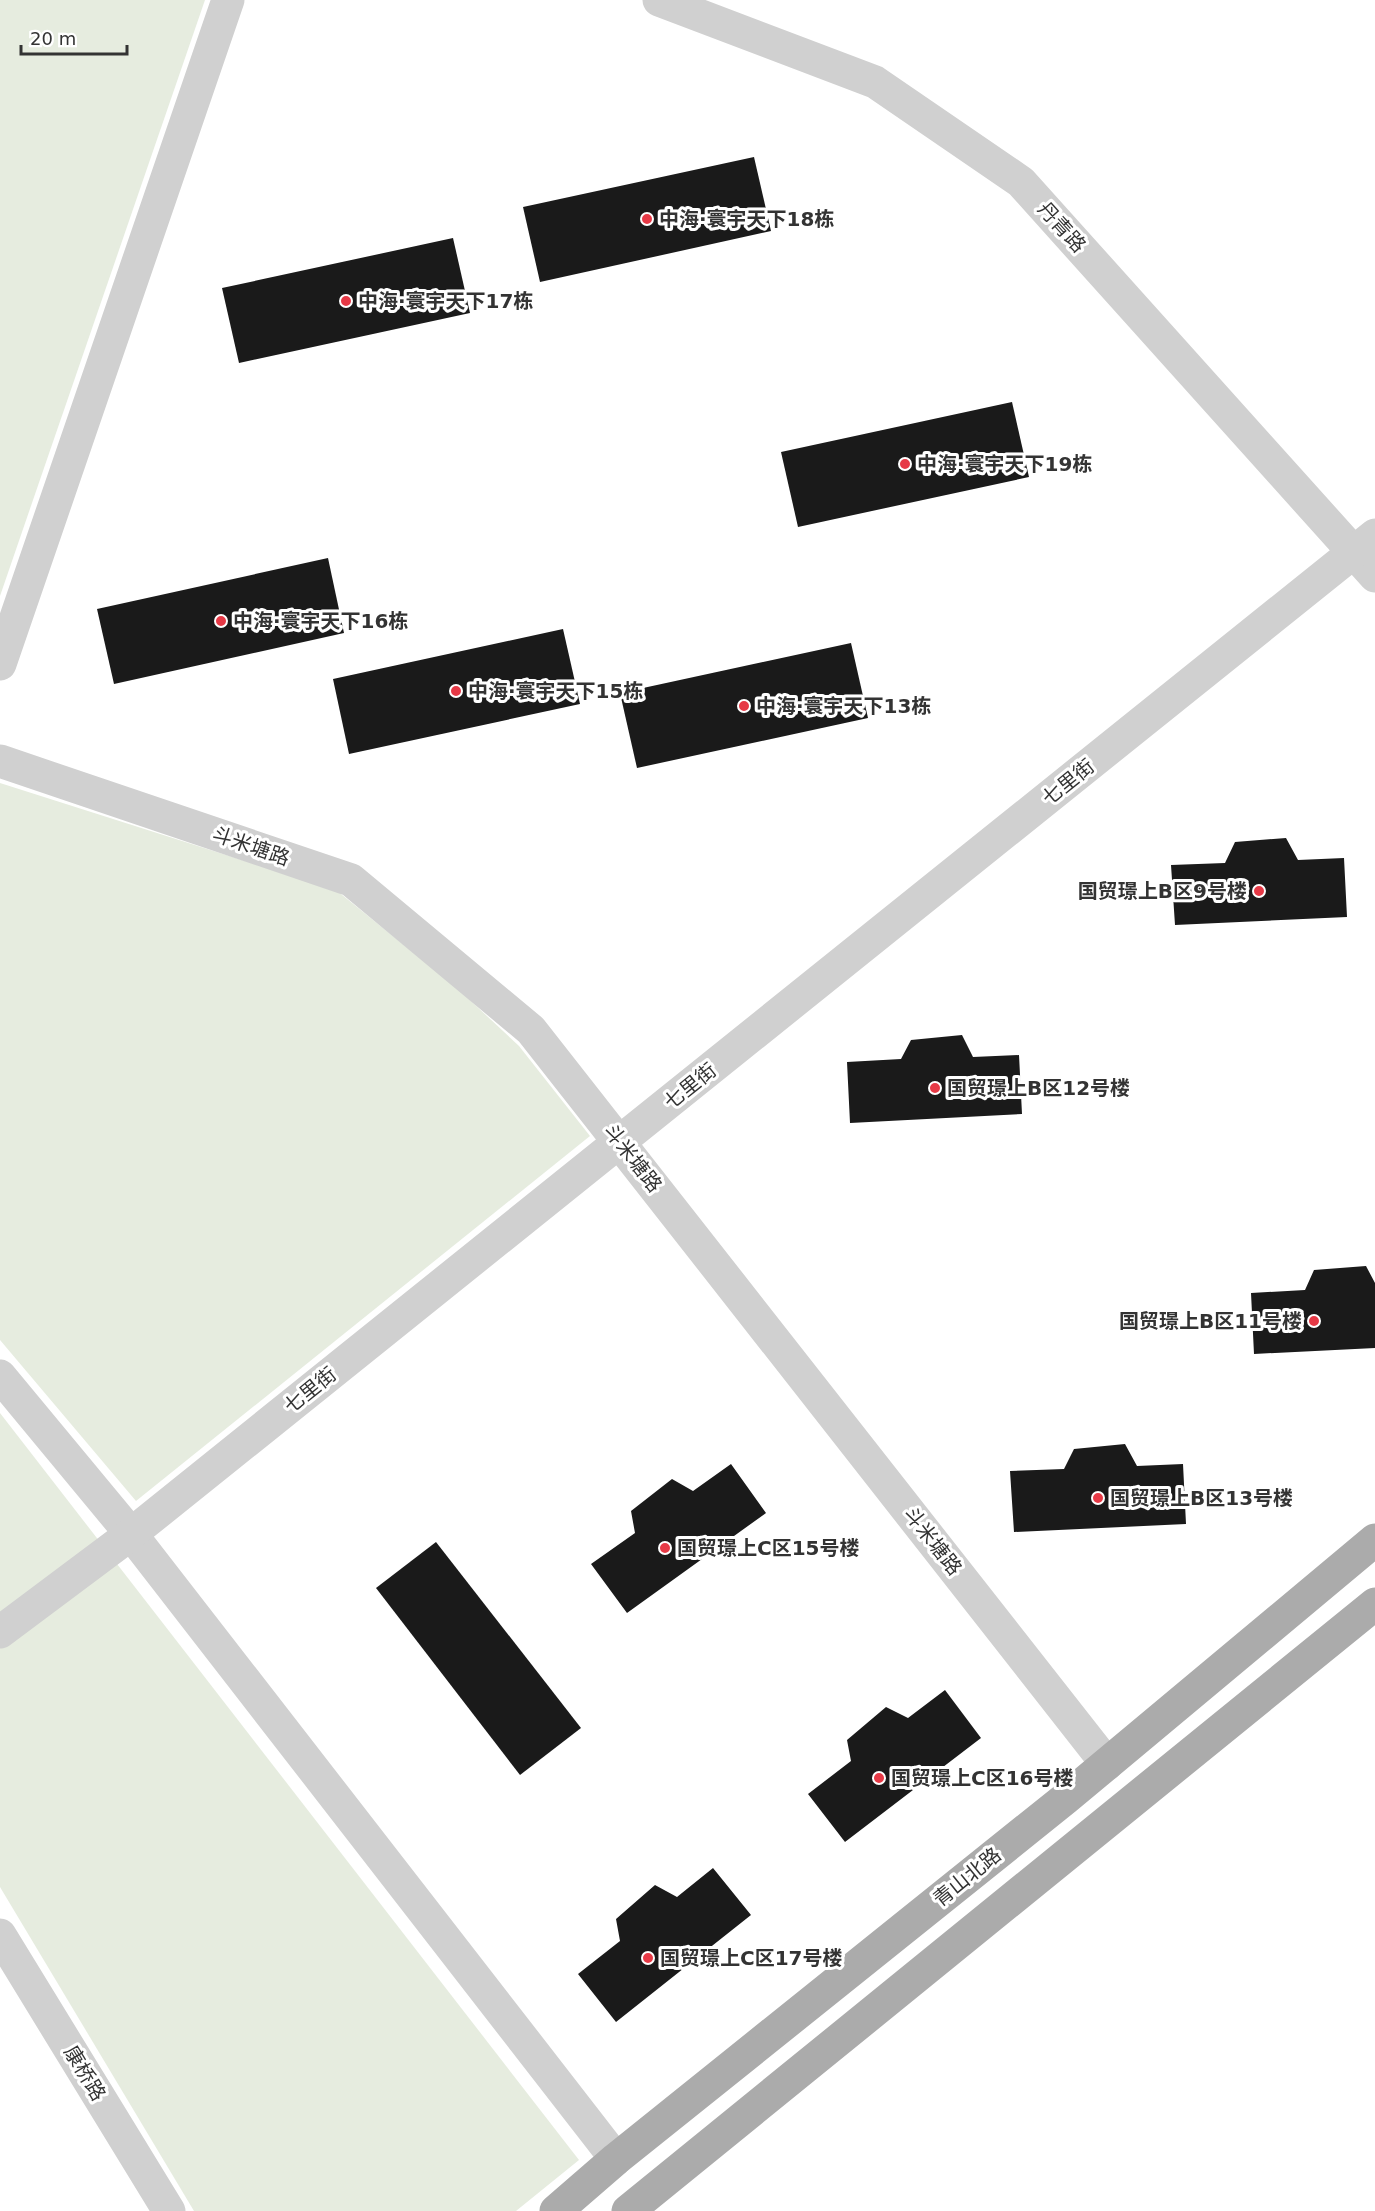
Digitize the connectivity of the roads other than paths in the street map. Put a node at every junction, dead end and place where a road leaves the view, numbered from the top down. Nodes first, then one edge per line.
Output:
1 (228, 0) edge
2 (659, 0) edge
3 (1368, 554) edge
4 (0, 663) edge
5 (0, 761) edge
6 (620, 1142) junction
7 (0, 1377) edge
8 (131, 1534) junction
9 (1375, 1540) edge
10 (1375, 1604) edge
11 (0, 1632) edge
12 (1107, 1764) junction
13 (0, 1935) edge
14 (616, 2159) junction
15 (169, 2211) edge
16 (556, 2211) edge
17 (628, 2211) edge

1 - 4 street
2 - 3 street, 丹青路
3 - 6 street, 七里街
5 - 6 street, 斗米塘路
6 - 8 street, 七里街
6 - 12 street, 斗米塘路
7 - 8 street
8 - 11 street, 七里街
8 - 14 street
9 - 12 main road, 青山北路
10 - 17 main road
12 - 14 main road, 青山北路
13 - 15 street, 康桥路
14 - 16 main road, 青山北路

